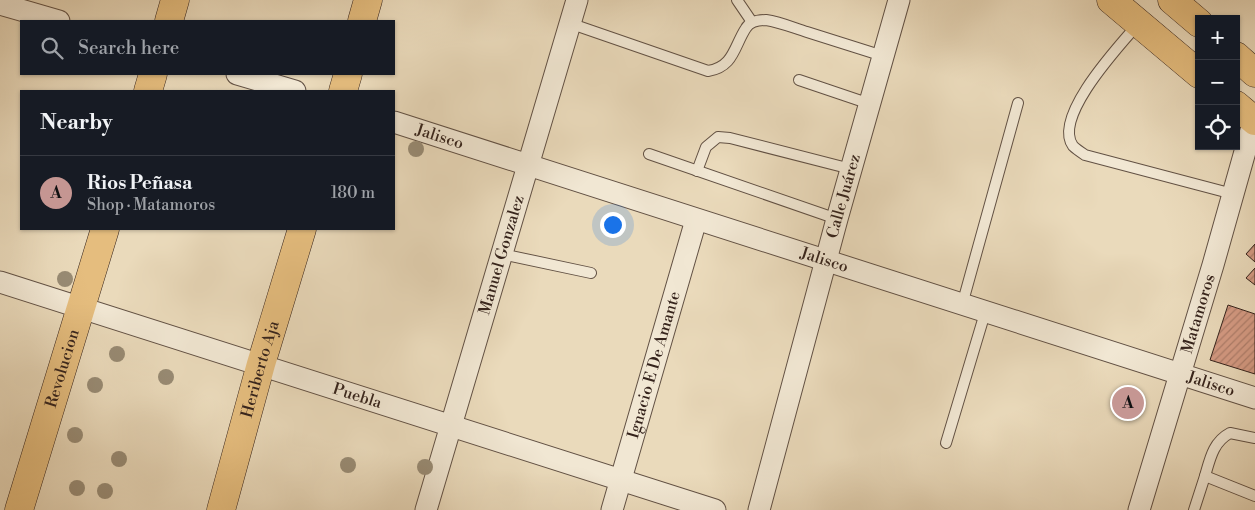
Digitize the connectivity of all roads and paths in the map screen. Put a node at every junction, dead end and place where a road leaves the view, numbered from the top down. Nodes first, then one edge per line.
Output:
1 (175, 0) edge
2 (368, 0) edge
3 (576, 0) edge
4 (736, 0) edge
5 (899, 0) edge
6 (1111, 0) edge
7 (1172, 0) edge
8 (0, 4) edge
9 (56, 20) edge
10 (169, 20) edge
11 (362, 20) edge
12 (1195, 20) edge
13 (752, 22) junction
14 (570, 23) junction
15 (1138, 23) junction
16 (884, 56) junction
17 (1240, 59) edge
18 (1195, 71) edge
19 (1255, 72) edge
20 (153, 75) edge
21 (240, 75) edge
22 (348, 75) edge
23 (799, 80) dead end
24 (148, 90) edge
25 (292, 90) edge
26 (343, 90) edge
27 (1018, 103) dead end
28 (870, 104) junction
29 (1250, 115) edge
30 (395, 122) edge
31 (649, 154) dead end
32 (528, 166) junction
33 (851, 168) junction
34 (697, 171) junction
35 (1232, 194) junction
36 (837, 219) junction
37 (696, 220) junction
38 (105, 230) edge
39 (302, 230) edge
40 (502, 254) junction
41 (826, 262) junction
42 (591, 274) dead end
43 (0, 282) edge
44 (962, 305) junction
45 (81, 308) junction
46 (985, 313) junction
47 (261, 364) junction
48 (1180, 373) junction
49 (1255, 398) edge
50 (452, 426) junction
51 (1255, 438) edge
52 (946, 443) dead end
53 (1205, 476) junction
54 (620, 480) junction
55 (1255, 496) edge
56 (19, 510) edge
57 (221, 510) edge
58 (426, 510) edge
59 (612, 510) edge
60 (715, 510) edge
61 (759, 510) edge
62 (1139, 510) edge
63 (1194, 510) edge

1 - 10 main road
2 - 11 main road
3 - 14 street, Manuel Gonzalez
4 - 13 lane
5 - 16 street, Calle Juárez
6 - 15 main road
7 - 12 main road
8 - 9 street
13 - 14 lane
13 - 16 lane
14 - 32 street, Manuel Gonzalez
15 - 18 main road
15 - 35 lane
16 - 28 street, Calle Juárez
17 - 19 main road
20 - 24 main road
21 - 25 street
22 - 26 main road
23 - 28 lane
27 - 44 lane
28 - 33 street, Calle Juárez
29 - 35 street, Matamoros
30 - 32 street, Jalisco
31 - 34 lane
32 - 37 street, Jalisco
32 - 40 street, Manuel Gonzalez
33 - 34 lane
33 - 36 street, Calle Juárez
34 - 36 lane
35 - 48 street, Matamoros
36 - 41 street, Calle Juárez
37 - 41 street, Jalisco
37 - 54 street, Ignacio E De Amante
38 - 45 main road, Revolucion
39 - 47 main road, Heriberto Aja
40 - 42 lane
40 - 50 street, Manuel Gonzalez
41 - 44 street, Jalisco
41 - 61 street, Calle Juárez
43 - 45 street, Puebla
44 - 46 street, Jalisco
45 - 47 street, Puebla
45 - 56 main road, Revolucion
46 - 48 street, Jalisco
46 - 52 lane
47 - 50 street, Puebla
47 - 57 main road, Heriberto Aja
48 - 49 street, Jalisco
48 - 62 street, Matamoros
50 - 54 street, Puebla
50 - 58 street, Manuel Gonzalez
51 - 53 lane
53 - 55 lane
53 - 63 lane
54 - 59 street, Ignacio E De Amante
54 - 60 street, Puebla

